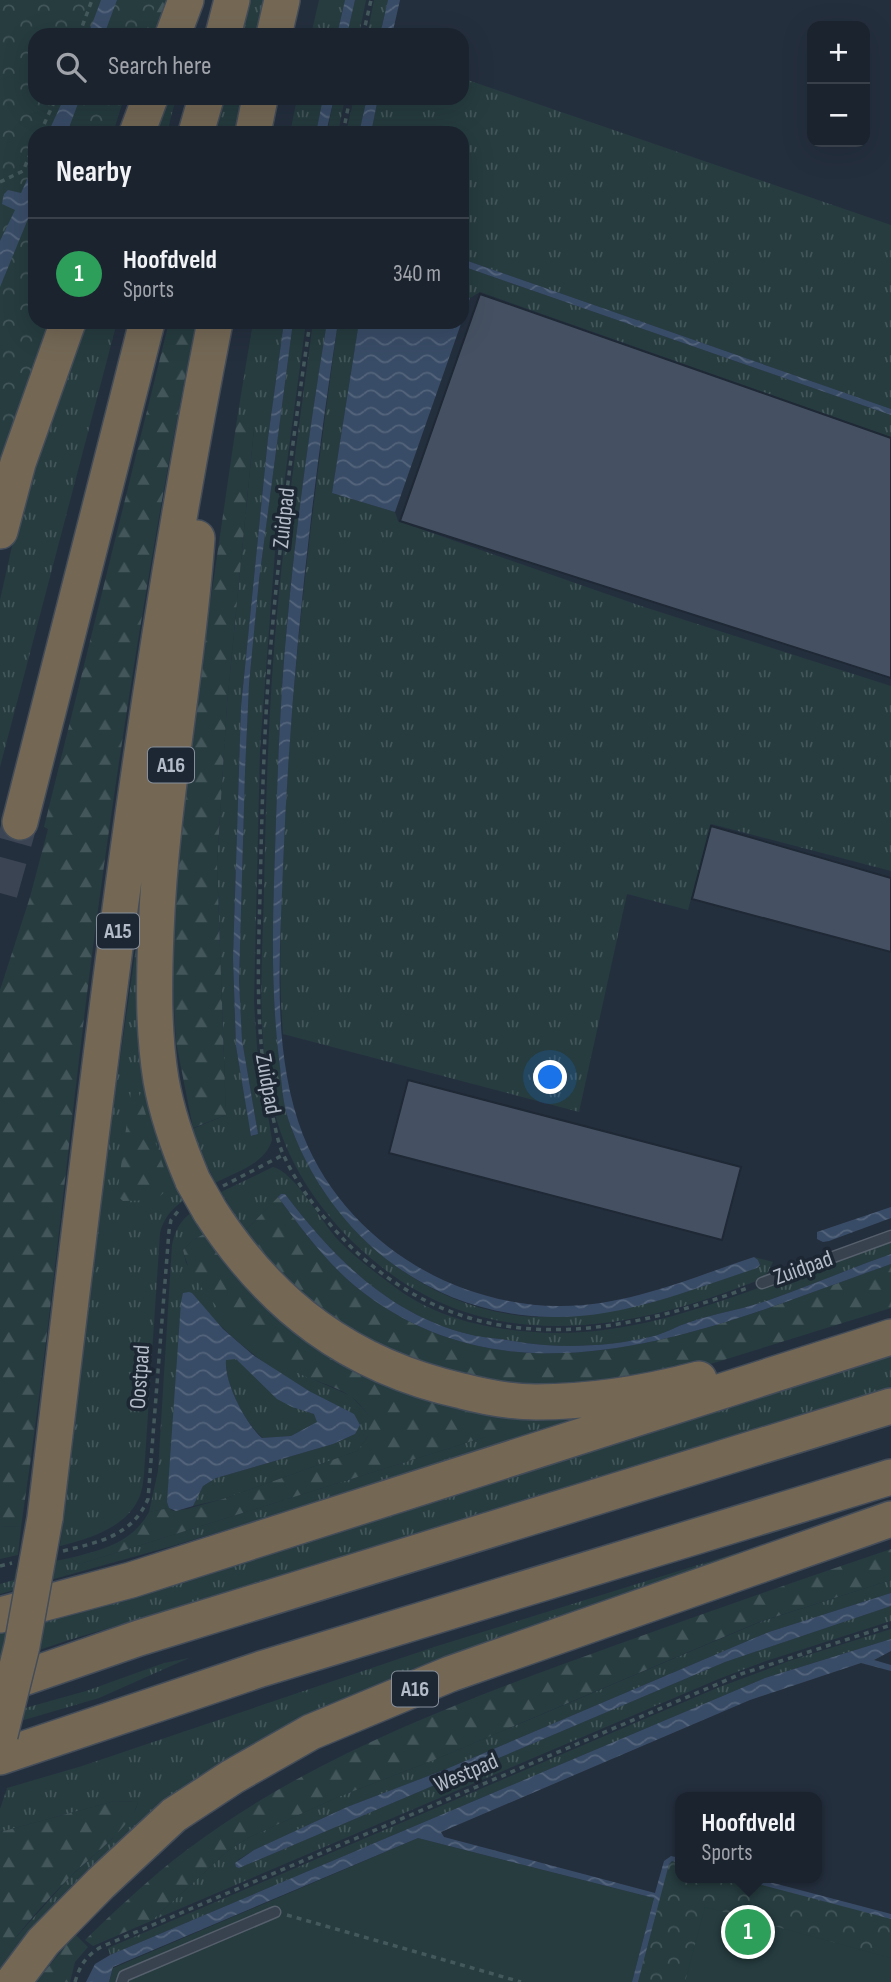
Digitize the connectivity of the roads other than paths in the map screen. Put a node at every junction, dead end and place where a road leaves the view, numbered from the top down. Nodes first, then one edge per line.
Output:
1 (186, 0) edge
2 (232, 0) edge
3 (282, 0) edge
4 (176, 28) edge
5 (225, 28) edge
6 (276, 28) edge
7 (147, 105) edge
8 (204, 105) edge
9 (259, 105) edge
10 (140, 126) edge
11 (198, 126) edge
12 (254, 126) edge
13 (66, 329) edge
14 (145, 329) edge
15 (213, 334) edge
16 (0, 531) edge
17 (20, 822) tunnel mouth
18 (891, 1236) edge
19 (762, 1283) road end
20 (891, 1337) edge
21 (850, 1350) junction
22 (891, 1406) edge
23 (891, 1477) edge
24 (891, 1519) edge
25 (0, 1615) edge
26 (0, 1686) edge
27 (0, 1735) edge
28 (0, 1757) edge
29 (275, 1912) road end
30 (13, 1982) edge
31 (122, 1982) edge

1 - 4 highway
2 - 5 highway
3 - 6 highway
7 - 10 highway
8 - 11 highway
9 - 12 highway
13 - 16 highway
14 - 17 highway
15 - 21 highway, A16
15 - 27 highway, A15, bridge
18 - 19 lane, Zuidpad
20 - 21 highway, A16
21 - 25 highway, A16
22 - 26 highway
23 - 28 highway
24 - 30 highway, A16
29 - 31 lane

